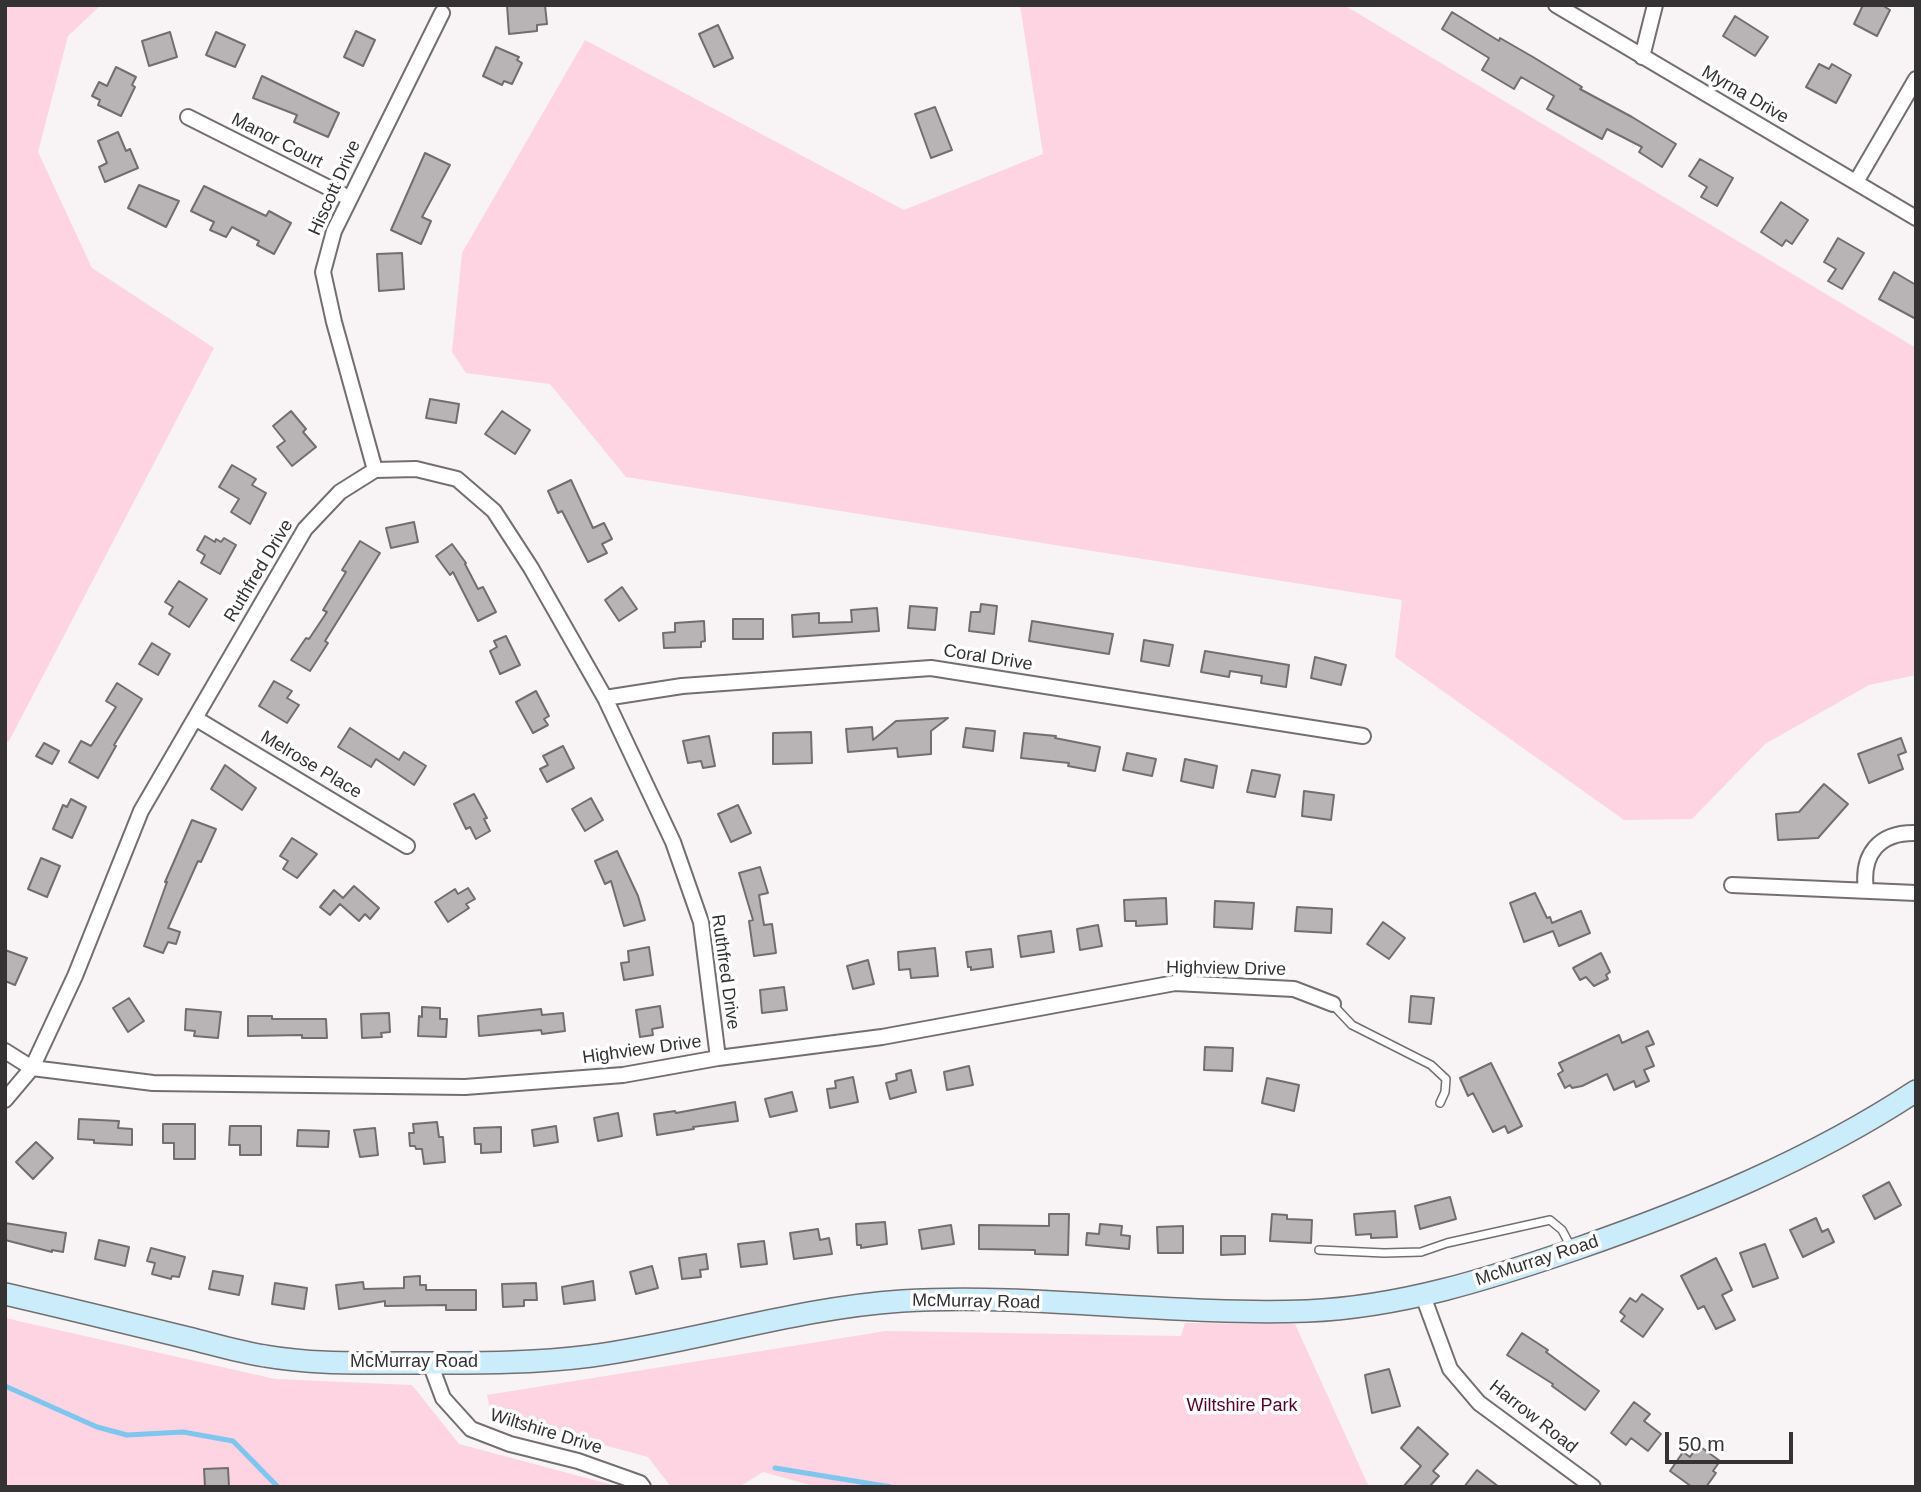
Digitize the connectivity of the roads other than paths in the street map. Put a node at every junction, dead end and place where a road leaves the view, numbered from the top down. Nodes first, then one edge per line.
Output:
1 (1556, 5) edge
2 (1655, 5) edge
3 (442, 13) dead end
4 (1642, 57) junction
5 (1916, 79) edge
6 (188, 117) dead end
7 (1856, 182) junction
8 (349, 198) junction
9 (1916, 218) edge
10 (375, 470) junction
11 (606, 698) junction
12 (195, 718) junction
13 (1363, 736) dead end
14 (1916, 833) edge
15 (407, 846) dead end
16 (1732, 885) dead end
17 (1866, 890) junction
18 (1916, 892) edge
19 (1333, 1004) joint
20 (5, 1051) edge
21 (718, 1058) junction
22 (33, 1068) junction
23 (1916, 1091) edge
24 (5, 1100) edge
25 (1440, 1103) dead end
26 (1318, 1250) dead end
27 (1572, 1250) junction
28 (5, 1294) edge
29 (1423, 1296) junction
30 (430, 1363) junction
31 (643, 1487) edge
32 (1593, 1487) edge

1 - 4 street, Myrna Drive
2 - 4 street
3 - 8 street, Hiscott Drive
4 - 7 street, Myrna Drive
5 - 7 street
6 - 8 street, Manor Court
7 - 9 street, Myrna Drive
8 - 10 street, Hiscott Drive
10 - 11 street, Ruthfred Drive
10 - 12 street, Ruthfred Drive
11 - 13 street, Coral Drive
11 - 21 street, Ruthfred Drive
12 - 15 street, Melrose Place
12 - 22 street, Ruthfred Drive
14 - 17 street
16 - 17 street
17 - 18 street
19 - 21 street, Highview Drive
19 - 25 lane
20 - 22 street
21 - 22 street, Highview Drive
22 - 24 street, Ruthfred Drive
23 - 27 main road, McMurray Road
26 - 27 lane
27 - 29 main road, McMurray Road
28 - 30 main road, McMurray Road
29 - 30 main road, McMurray Road
29 - 32 street, Harrow Road
30 - 31 street, Wiltshire Drive

